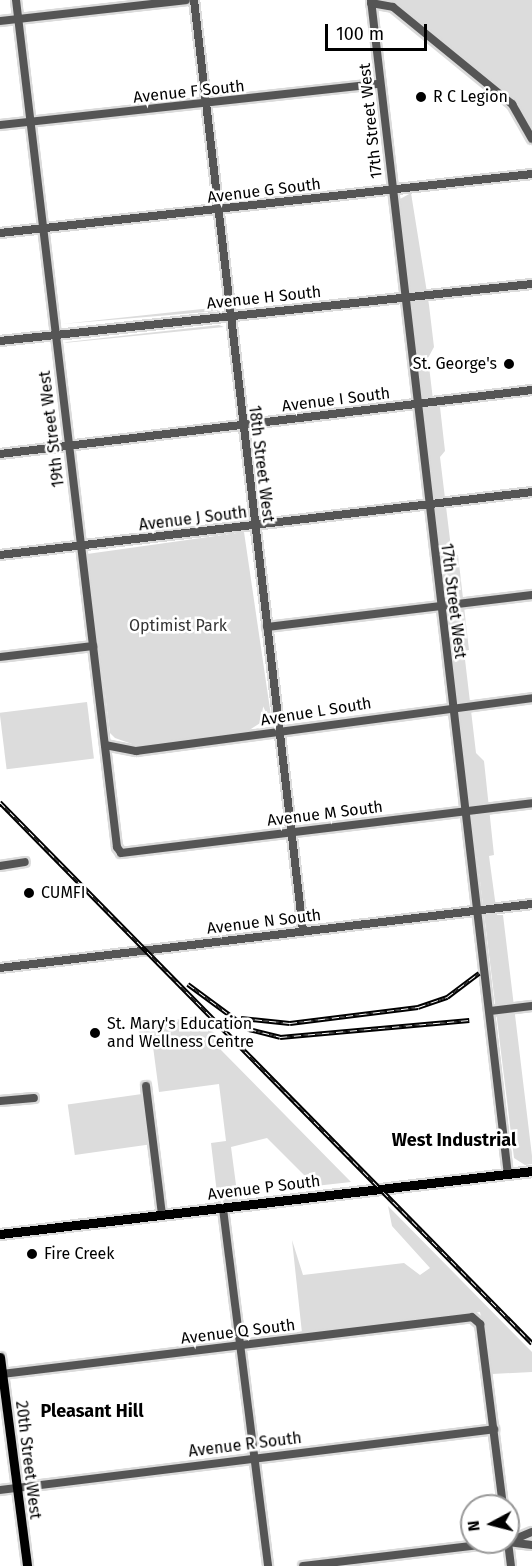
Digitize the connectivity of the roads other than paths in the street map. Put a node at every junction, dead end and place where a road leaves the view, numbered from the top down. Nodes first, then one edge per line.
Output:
1 (16, 0) edge
2 (186, 0) edge
3 (195, 0) edge
4 (371, 1) edge
5 (18, 19) junction
6 (0, 21) edge
7 (380, 84) junction
8 (206, 104) junction
9 (30, 122) junction
10 (0, 125) edge
11 (532, 139) edge
12 (532, 174) edge
13 (392, 189) junction
14 (218, 210) junction
15 (42, 228) junction
16 (0, 233) edge
17 (532, 284) edge
18 (403, 297) junction
19 (229, 316) junction
20 (54, 335) junction
21 (0, 341) edge
22 (532, 390) edge
23 (414, 404) junction
24 (242, 425) junction
25 (67, 446) junction
26 (0, 454) edge
27 (532, 492) edge
28 (427, 504) junction
29 (255, 526) junction
30 (80, 546) junction
31 (0, 555) edge
32 (532, 595) edge
33 (440, 606) junction
34 (267, 627) junction
35 (93, 646) junction
36 (0, 657) edge
37 (532, 698) edge
38 (453, 707) junction
39 (279, 728) junction
40 (105, 745) junction
41 (532, 802) edge
42 (465, 811) junction
43 (291, 832) junction
44 (121, 853) joint
45 (25, 862) dead end
46 (0, 866) edge
47 (532, 904) edge
48 (477, 910) junction
49 (303, 931) junction
50 (0, 968) edge
51 (532, 1006) edge
52 (490, 1011) junction
53 (146, 1086) dead end
54 (33, 1098) dead end
55 (0, 1101) edge
56 (532, 1171) edge
57 (508, 1174) junction
58 (223, 1209) junction
59 (162, 1215) junction
60 (0, 1234) edge
61 (241, 1346) junction
62 (0, 1357) edge
63 (2, 1374) junction
64 (494, 1429) junction
65 (255, 1458) junction
66 (17, 1487) junction
67 (0, 1490) edge
68 (502, 1494) edge
69 (460, 1548) edge
70 (27, 1566) edge
71 (268, 1566) edge
72 (303, 1566) edge

1 - 5 street, 19th Street West
2 - 5 street
3 - 8 street, 18th Street West
4 - 7 street, 17th Street West
4 - 11 street
5 - 6 street
5 - 9 street, 19th Street West
7 - 8 street, Avenue F South
7 - 13 street, 17th Street West
8 - 9 street, Avenue F South
8 - 14 street, 18th Street West
9 - 10 street, Avenue F South
9 - 15 street, 19th Street West
12 - 13 street, Avenue G South
13 - 14 street, Avenue G South
13 - 18 street, 17th Street West
14 - 15 street, Avenue G South
14 - 19 street, 18th Street West
15 - 16 street, Avenue G South
15 - 20 street, 19th Street West
17 - 18 street, Avenue H South
18 - 19 street, Avenue H South
18 - 23 street, 17th Street West
19 - 20 street, Avenue H South
19 - 24 street, 18th Street West
20 - 21 street, Avenue H South
20 - 25 street, 19th Street West
22 - 23 street, Avenue I South
23 - 24 street, Avenue I South
23 - 28 street, 17th Street West
24 - 25 street, Avenue I South
24 - 29 street, 18th Street West
25 - 26 street, Avenue I South
25 - 30 street, 19th Street West
27 - 28 street, Avenue J South
28 - 29 street, Avenue J South
28 - 33 street, 17th Street West
29 - 30 street, Avenue J South
29 - 34 street, 18th Street West
30 - 31 street, Avenue J South
30 - 35 street, 19th Street West
32 - 33 street
33 - 34 street
33 - 38 street, 17th Street West
34 - 39 street, 18th Street West
35 - 36 street
35 - 40 street, 19th Street West
37 - 38 street, Avenue L South
38 - 39 street, Avenue L South
38 - 42 street, 17th Street West
39 - 40 street, Avenue L South
39 - 43 street, 18th Street West
40 - 44 street, 19th Street West
41 - 42 street, Avenue M South
42 - 43 street, Avenue M South
42 - 48 street, 17th Street West
43 - 44 street, Avenue M South
43 - 49 street, 18th Street West
45 - 46 street
47 - 48 street, Avenue N South
48 - 49 street, Avenue N South
48 - 52 street, 17th Street West
49 - 50 street, Avenue N South
51 - 52 street
52 - 57 street, 17th Street West
53 - 59 street
54 - 55 street
56 - 57 main road, Avenue P South
57 - 58 main road, Avenue P South
58 - 59 main road, Avenue P South
58 - 61 street
59 - 60 main road, Avenue P South
61 - 63 street, Avenue Q South
61 - 64 street, Avenue Q South
61 - 65 street
62 - 63 main road, 20th Street West
63 - 66 main road, 20th Street West
64 - 65 street, Avenue R South
64 - 68 street
65 - 66 street, Avenue R South
65 - 71 street
66 - 67 street, Avenue R South
66 - 70 main road, 20th Street West
69 - 72 street

